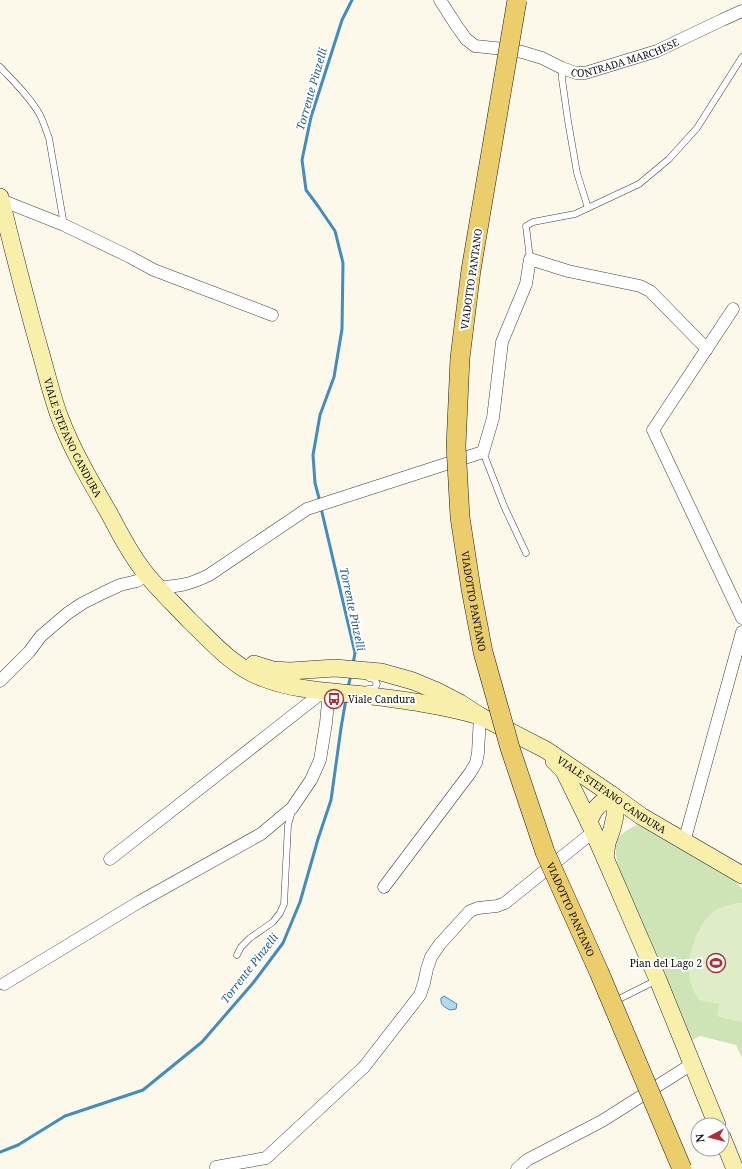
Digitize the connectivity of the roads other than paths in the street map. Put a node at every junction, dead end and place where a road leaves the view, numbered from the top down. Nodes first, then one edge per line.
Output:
1 (440, 0) edge
2 (517, 0) edge
3 (742, 11) edge
4 (742, 56) edge
5 (0, 67) edge
6 (562, 68) junction
7 (0, 198) edge
8 (588, 208) junction
9 (64, 225) junction
10 (530, 259) junction
11 (733, 309) dead end
12 (272, 315) dead end
13 (707, 349) junction
14 (483, 452) junction
15 (526, 553) dead end
16 (152, 581) junction
17 (742, 618) edge
18 (742, 632) edge
19 (213, 643) junction
20 (351, 672) junction
21 (1, 678) edge
22 (344, 690) junction
23 (480, 716) junction
24 (546, 750) junction
25 (612, 795) junction
26 (292, 808) junction
27 (641, 816) junction
28 (591, 827) junction
29 (612, 829) junction
30 (684, 842) junction
31 (605, 858) junction
32 (110, 859) dead end
33 (742, 876) edge
34 (384, 887) dead end
35 (237, 955) dead end
36 (658, 980) junction
37 (4, 984) dead end
38 (619, 999) dead end
39 (692, 1064) junction
40 (714, 1117) edge
41 (730, 1157) edge
42 (216, 1167) dead end
43 (517, 1169) edge
44 (682, 1169) edge
45 (735, 1169) edge

1 - 6 street, CONTRADA MARCHESE
2 - 44 main road, VIADOTTO PANTANO, bridge
3 - 6 street, CONTRADA MARCHESE
4 - 8 lane
5 - 9 lane
6 - 8 lane
7 - 9 street
7 - 16 main road, VIALE STEFANO CANDURA
8 - 10 lane
9 - 12 street
10 - 13 street
10 - 14 street
11 - 13 street
13 - 17 street
14 - 15 lane
14 - 16 street
16 - 19 main road, VIALE STEFANO CANDURA
16 - 21 street
18 - 30 street
19 - 20 main road, VIALE STEFANO CANDURA
19 - 22 main road, VIALE STEFANO CANDURA
20 - 22 lane
20 - 23 main road, VIALE STEFANO CANDURA
22 - 23 main road, VIALE STEFANO CANDURA
22 - 26 street
22 - 32 street
23 - 24 main road, VIALE STEFANO CANDURA
23 - 34 street
24 - 25 main road, VIALE STEFANO CANDURA
24 - 28 main road
25 - 27 main road, VIALE STEFANO CANDURA
25 - 28 main road
25 - 29 main road
26 - 35 lane
26 - 37 street
27 - 29 main road
27 - 30 main road, VIALE STEFANO CANDURA
28 - 31 main road
28 - 42 street
29 - 31 main road
30 - 33 main road, VIALE STEFANO CANDURA
31 - 36 main road
36 - 38 lane
36 - 39 main road
39 - 40 main road
39 - 43 street
41 - 45 main road

